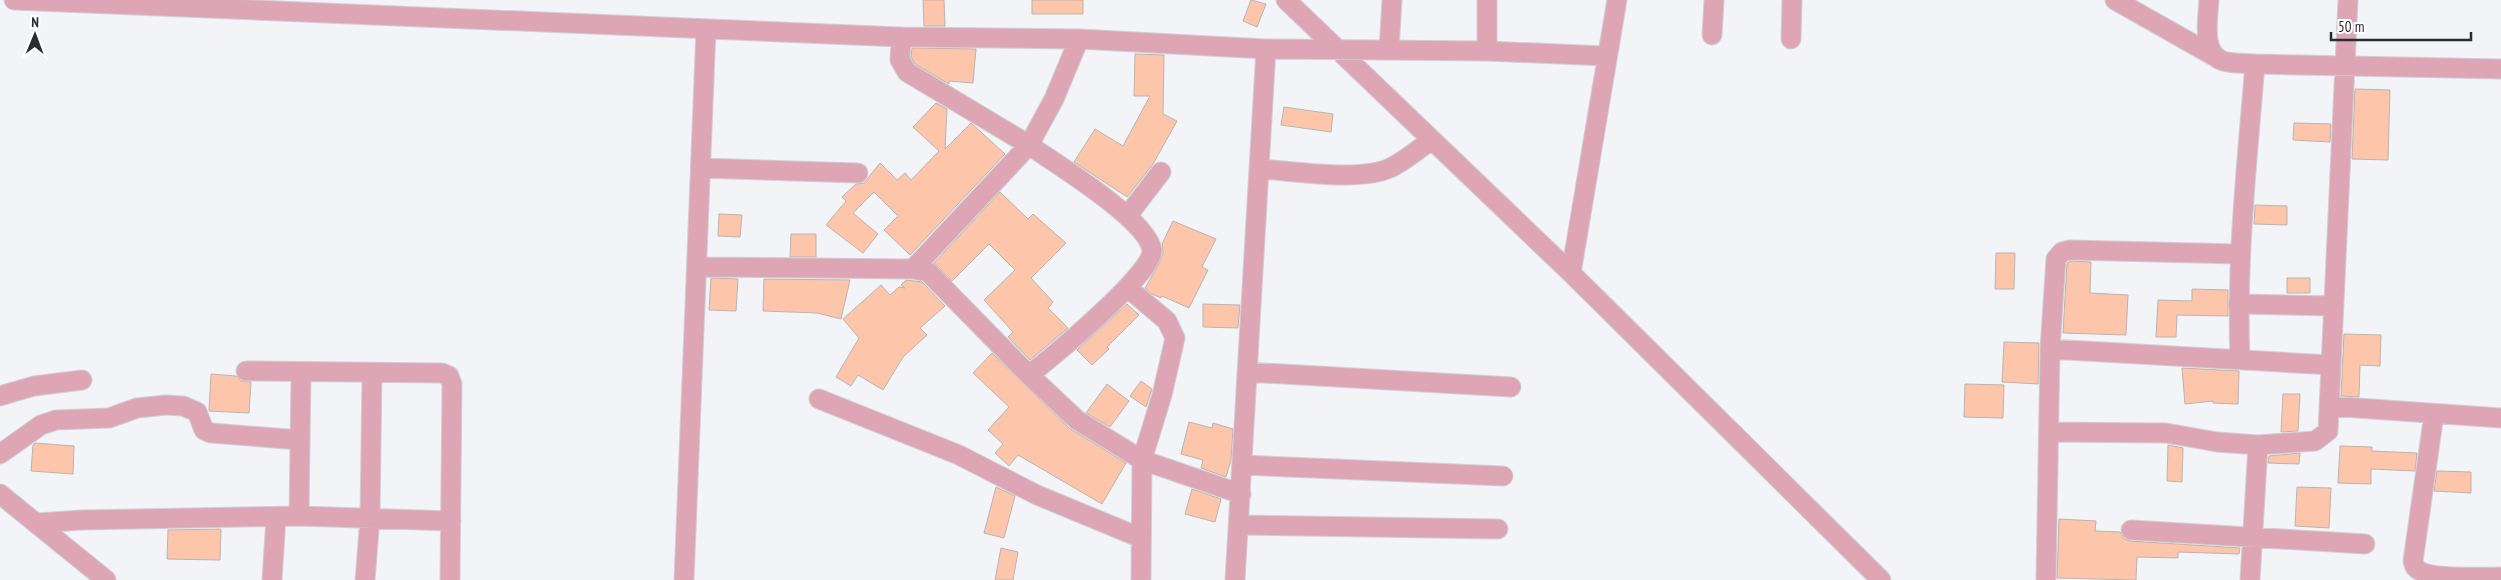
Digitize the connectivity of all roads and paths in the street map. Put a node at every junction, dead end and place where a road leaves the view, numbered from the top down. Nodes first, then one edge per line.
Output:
1 (14, 0) edge
2 (1286, 0) edge
3 (1392, 0) edge
4 (1487, 0) edge
5 (1617, 0) edge
6 (1714, 0) edge
7 (1792, 0) edge
8 (2116, 0) edge
9 (2208, 0) edge
10 (2348, 0) edge
11 (2135, 5) edge
12 (706, 29) junction
13 (1712, 35) dead end
14 (901, 37) junction
15 (1078, 38) junction
16 (1791, 39) dead end
17 (1266, 49) junction
18 (1389, 49) junction
19 (1339, 50) junction
20 (1487, 51) junction
21 (1606, 56) junction
22 (2214, 56) junction
23 (2255, 64) junction
24 (2346, 67) junction
25 (2501, 68) edge
26 (1432, 140) junction
27 (1029, 145) junction
28 (700, 168) junction
29 (1259, 169) junction
30 (1161, 172) dead end
31 (858, 173) dead end
32 (1128, 215) junction
33 (2239, 254) junction
34 (697, 268) junction
35 (913, 269) junction
36 (1571, 273) junction
37 (1128, 288) junction
38 (2238, 304) junction
39 (2332, 306) junction
40 (2050, 349) junction
41 (2240, 360) junction
42 (2331, 365) junction
43 (246, 371) dead end
44 (1247, 372) junction
45 (301, 373) junction
46 (372, 373) junction
47 (1029, 375) junction
48 (82, 380) dead end
49 (1511, 387) dead end
50 (0, 396) edge
51 (819, 399) dead end
52 (2329, 406) junction
53 (2434, 414) junction
54 (2501, 418) edge
55 (2048, 432) junction
56 (300, 440) junction
57 (2258, 445) junction
58 (0, 454) edge
59 (1142, 460) junction
60 (1243, 465) junction
61 (1503, 476) dead end
62 (0, 494) edge
63 (1241, 494) junction
64 (299, 516) junction
65 (276, 518) junction
66 (370, 518) junction
67 (451, 522) junction
68 (37, 523) junction
69 (1239, 525) junction
70 (1498, 529) dead end
71 (2131, 530) dead end
72 (2253, 536) junction
73 (1141, 538) junction
74 (2365, 544) dead end
75 (2501, 577) edge
76 (106, 580) edge
77 (272, 580) edge
78 (365, 580) edge
79 (450, 580) edge
80 (684, 580) edge
81 (1140, 580) edge
82 (1234, 580) edge
83 (1881, 580) edge
84 (2046, 580) edge
85 (2250, 580) edge

1 - 12 street
2 - 19 street
3 - 18 street
4 - 20 street
5 - 21 street
6 - 13 street
7 - 16 street
8 - 11 street
9 - 22 street
10 - 24 street
11 - 22 street
12 - 14 street
12 - 28 street
14 - 15 street
14 - 27 street
15 - 17 street
15 - 27 street
17 - 19 street
17 - 29 street
18 - 19 street
18 - 20 street
19 - 26 street
20 - 21 street
21 - 36 street
22 - 23 street
23 - 24 street
23 - 33 street
24 - 25 street
24 - 39 street
26 - 29 street
26 - 36 street
27 - 32 street
27 - 35 street
28 - 31 street
28 - 34 street
29 - 44 street
30 - 32 street
32 - 37 street
33 - 38 street
33 - 40 street
34 - 35 street
34 - 80 street
35 - 47 street
36 - 83 street
37 - 47 street
37 - 59 street
38 - 39 street
38 - 41 street
39 - 42 street
40 - 41 street
40 - 55 street
41 - 42 street
42 - 52 street
43 - 45 street
44 - 49 street
44 - 60 street
45 - 46 street
45 - 56 street
46 - 66 street
46 - 67 street
47 - 59 street
48 - 50 street
51 - 73 street
52 - 53 street
52 - 57 street
53 - 54 street
53 - 75 street
55 - 57 street
55 - 84 street
56 - 58 street
56 - 64 street
57 - 72 street
59 - 63 street
59 - 73 street
60 - 61 street
60 - 63 street
62 - 68 street
63 - 69 street
64 - 65 street
64 - 66 street
65 - 68 street
65 - 77 street
66 - 67 street
66 - 78 street
67 - 79 street
68 - 76 street
69 - 70 street
69 - 82 street
71 - 72 street
72 - 74 street
72 - 85 street
73 - 81 street

